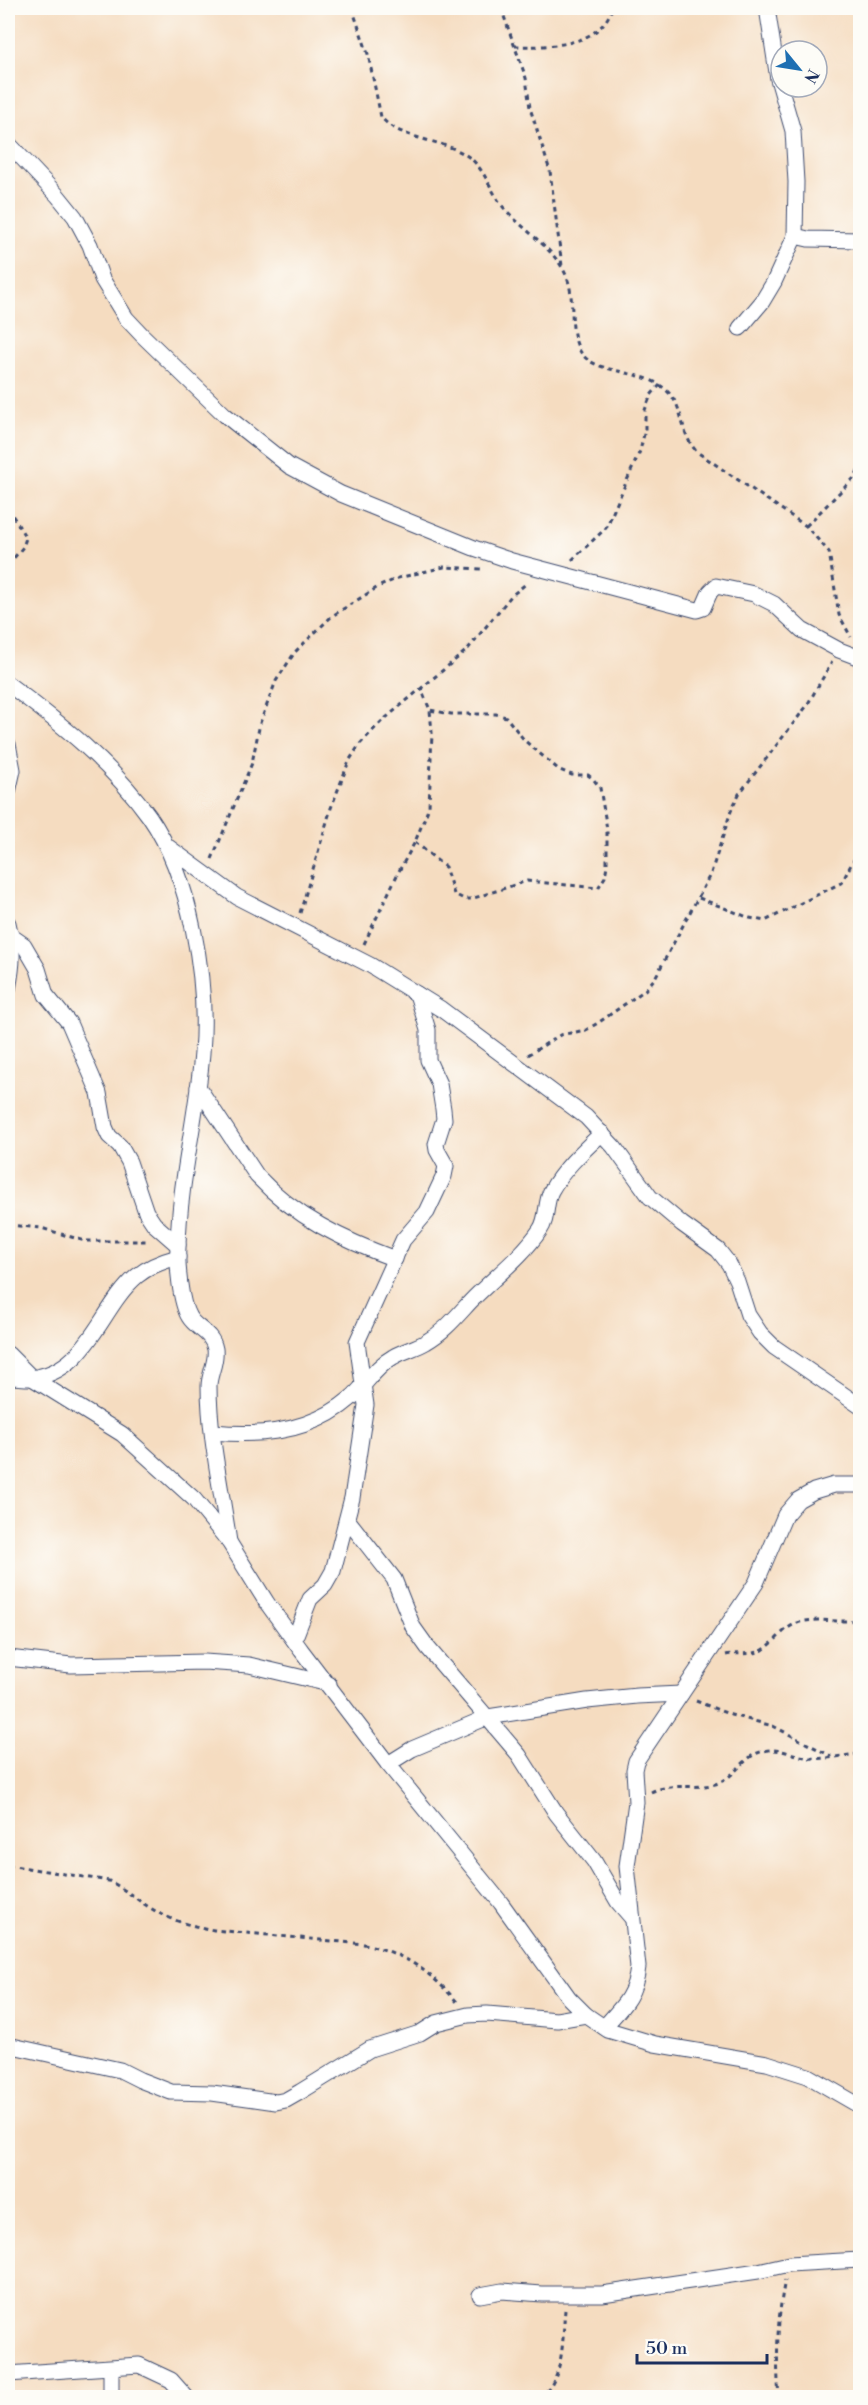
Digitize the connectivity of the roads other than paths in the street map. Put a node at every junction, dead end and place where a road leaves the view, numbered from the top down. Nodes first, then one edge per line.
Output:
1 (767, 8) edge
2 (8, 143) edge
3 (795, 236) junction
4 (861, 240) edge
5 (740, 328) dead end
6 (861, 658) edge
7 (8, 684) edge
8 (8, 744) edge
9 (8, 792) edge
10 (167, 846) junction
11 (9, 929) edge
12 (8, 989) edge
13 (417, 994) junction
14 (198, 1087) junction
15 (602, 1133) junction
16 (175, 1247) junction
17 (395, 1259) junction
18 (8, 1354) edge
19 (8, 1377) edge
20 (32, 1378) junction
21 (364, 1383) junction
22 (861, 1406) edge
23 (214, 1432) junction
24 (861, 1485) edge
25 (347, 1519) junction
26 (229, 1542) junction
27 (294, 1640) junction
28 (8, 1658) edge
29 (329, 1684) junction
30 (681, 1694) junction
31 (488, 1717) junction
32 (388, 1764) junction
33 (631, 1917) junction
34 (586, 2015) junction
35 (604, 2027) junction
36 (8, 2046) edge
37 (861, 2106) edge
38 (861, 2260) edge
39 (480, 2295) dead end
40 (111, 2368) junction
41 (8, 2374) edge
42 (111, 2397) edge
43 (187, 2397) edge

1 - 3 street
2 - 6 street
3 - 4 street
3 - 5 street
7 - 10 street
8 - 9 street
10 - 13 street
10 - 14 street
11 - 12 street
11 - 16 street
13 - 15 street
13 - 17 street
14 - 16 street
14 - 17 street
15 - 21 street
15 - 22 street
16 - 20 street
16 - 23 street
17 - 21 street
18 - 20 street
19 - 20 street
20 - 26 street
21 - 23 street
21 - 25 street
23 - 26 street
24 - 30 street
25 - 27 street
25 - 31 street
26 - 27 street
27 - 29 street
28 - 29 street
29 - 32 street
30 - 31 street
30 - 33 street
31 - 32 street
31 - 33 street
32 - 34 street
33 - 35 street
34 - 35 street
34 - 36 street
35 - 37 street
38 - 39 street
40 - 41 street
40 - 42 street
40 - 43 street

